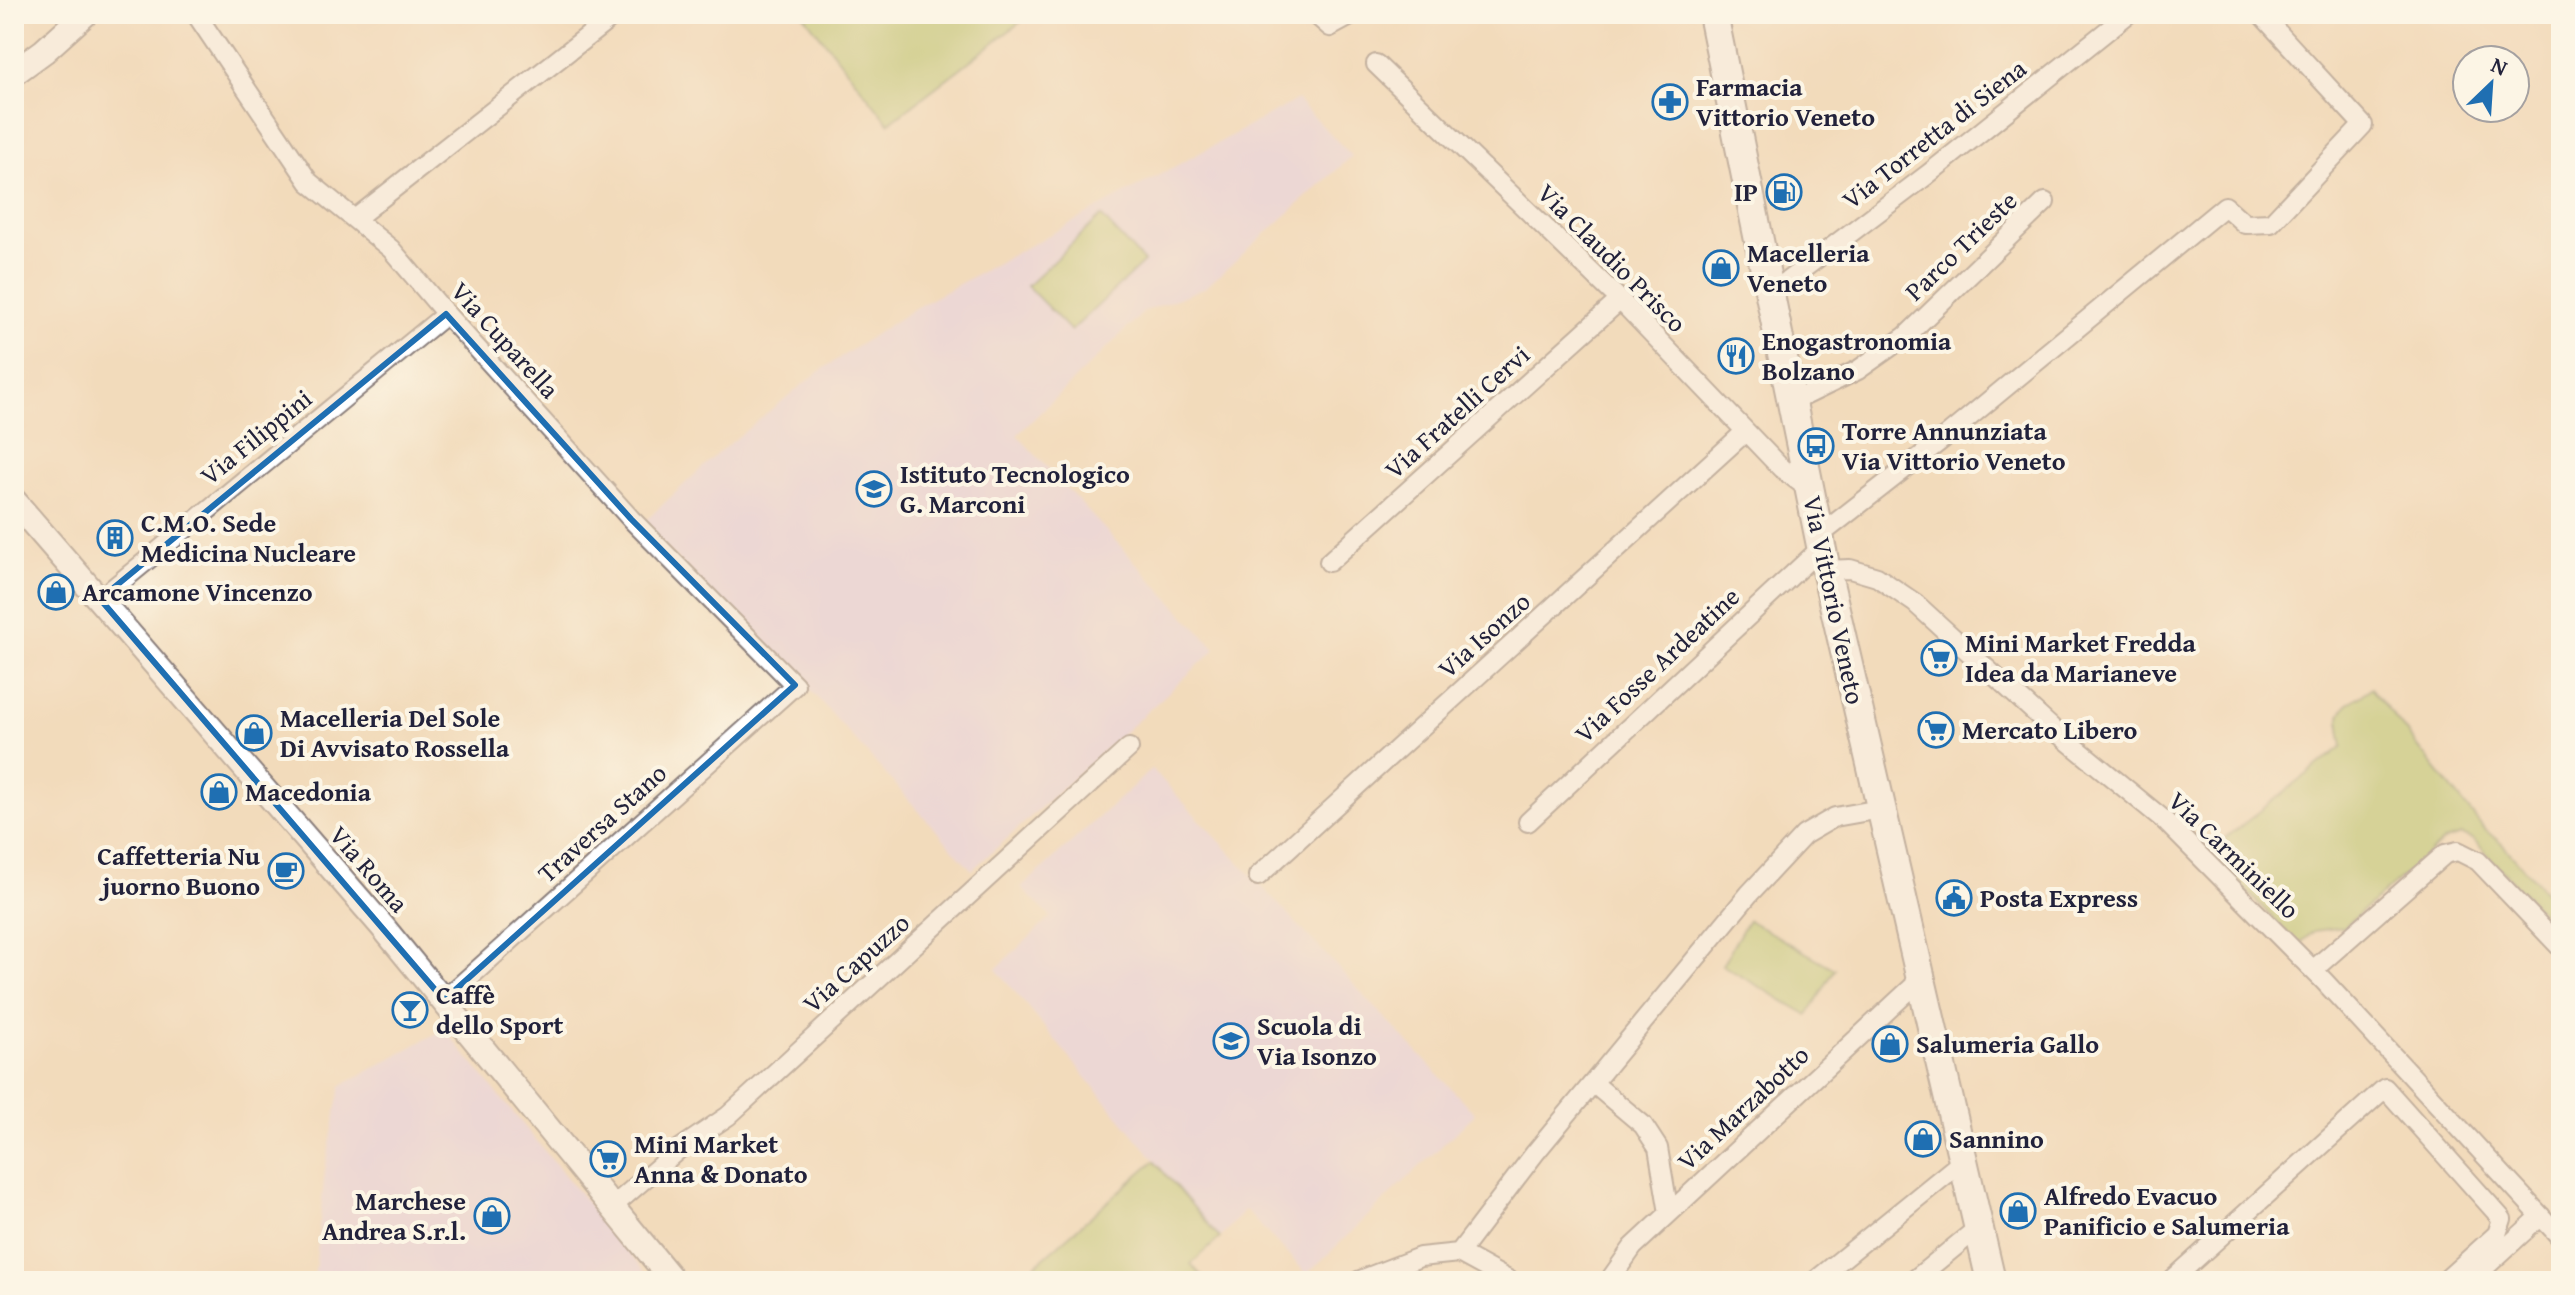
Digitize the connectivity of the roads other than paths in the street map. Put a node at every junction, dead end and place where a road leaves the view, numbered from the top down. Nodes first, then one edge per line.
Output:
1 (85, 14) edge
2 (196, 14) edge
3 (616, 14) edge
4 (1315, 14) edge
5 (1354, 14) edge
6 (1713, 14) edge
7 (2128, 14) edge
8 (2261, 14) edge
9 (1376, 64) dead end
10 (14, 73) edge
11 (2045, 202) dead end
12 (356, 218) junction
13 (1770, 294) junction
14 (1620, 300) junction
15 (446, 314) junction
16 (1792, 402) junction
17 (1745, 432) junction
18 (1810, 490) junction
19 (14, 501) edge
20 (1823, 551) junction
21 (1329, 562) dead end
22 (100, 599) junction
23 (795, 685) joint
24 (1129, 748) dead end
25 (1880, 809) junction
26 (1528, 822) dead end
27 (1258, 876) dead end
28 (2561, 948) edge
29 (2313, 970) junction
30 (1920, 980) junction
31 (444, 1000) junction
32 (1593, 1083) junction
33 (1965, 1159) junction
34 (612, 1207) junction
35 (1669, 1213) junction
36 (2541, 1216) junction
37 (1979, 1227) junction
38 (2561, 1238) edge
39 (1459, 1253) junction
40 (673, 1281) edge
41 (1358, 1281) edge
42 (1510, 1281) edge
43 (1609, 1281) edge
44 (1815, 1281) edge
45 (1913, 1281) edge
46 (1991, 1281) edge
47 (2171, 1281) edge
48 (2445, 1281) edge
49 (2470, 1281) edge

1 - 10 street
2 - 12 street, Via Cuparella
3 - 12 street
4 - 5 street
6 - 13 main road, Via Vittorio Veneto
7 - 13 street, Via Torretta di Siena
8 - 20 street, Via Fosse Ardeatine
9 - 14 street, Via Claudio Prisco
11 - 16 street, Parco Trieste
12 - 15 street, Via Cuparella
13 - 16 main road, Via Vittorio Veneto
14 - 17 street, Via Claudio Prisco
14 - 21 street, Via Fratelli Cervi
15 - 22 street, Via Filippini
15 - 23 street, Via Cuparella
16 - 18 main road, Via Vittorio Veneto
17 - 18 street, Via Claudio Prisco
17 - 27 street, Via Isonzo
18 - 20 main road, Via Vittorio Veneto
19 - 22 street, Via Roma
20 - 25 main road, Via Vittorio Veneto
20 - 26 street, Via Fosse Ardeatine
20 - 29 street, Via Carminiello
22 - 31 street, Via Roma
23 - 31 street, Traversa Stano
24 - 34 street, Via Capuzzo
25 - 30 main road, Via Vittorio Veneto
25 - 32 street
28 - 29 street
29 - 36 street, Via Carminiello
30 - 33 main road, Via Vittorio Veneto
30 - 35 street, Via Marzabotto
31 - 34 street, Via Roma
32 - 35 street
32 - 39 street
33 - 37 main road, Via Vittorio Veneto
33 - 44 street
34 - 40 street, Via Roma
35 - 43 street, Via Marzabotto
36 - 38 street, Via Carminiello
36 - 49 street
37 - 45 street
37 - 46 main road, Via Vittorio Veneto
39 - 41 street
39 - 42 street
47 - 48 street

